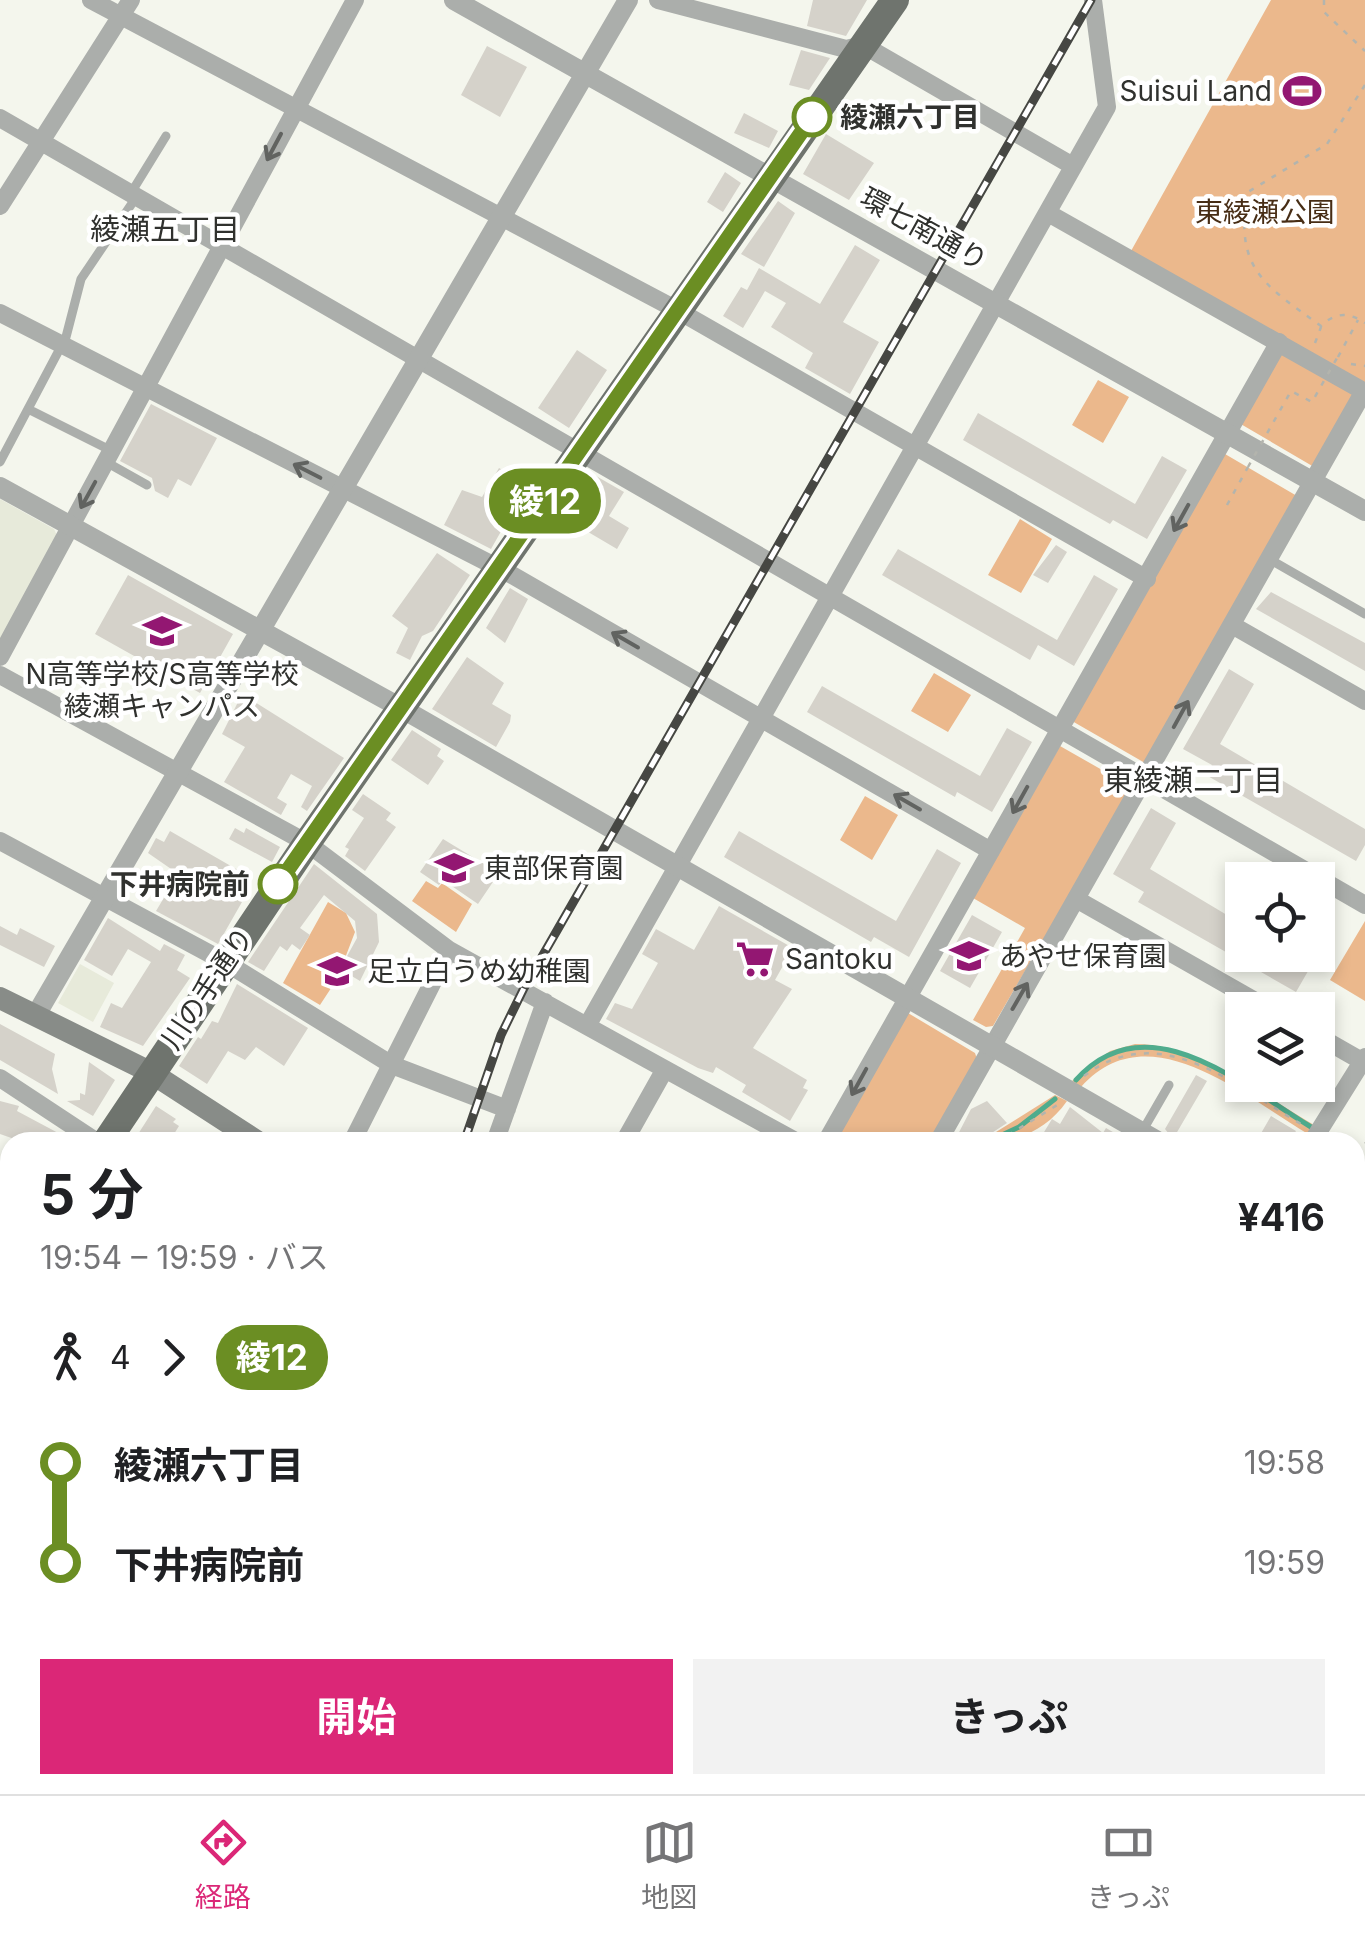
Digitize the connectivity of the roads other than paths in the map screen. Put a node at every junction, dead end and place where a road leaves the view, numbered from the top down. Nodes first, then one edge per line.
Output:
1 (91, 0) edge
2 (354, 0) edge
3 (454, 0) edge
4 (628, 0) edge
5 (658, 0) edge
6 (895, 0) edge
7 (1092, 0) edge
8 (126, 8) edge
9 (864, 45) junction
10 (585, 72) junction
11 (295, 108) junction
12 (0, 118) edge
13 (166, 136) dead end
14 (42, 141) junction
15 (1074, 166) junction
16 (772, 175) junction
17 (134, 195) junction
18 (0, 206) edge
19 (1048, 213) junction
20 (502, 216) junction
21 (222, 246) junction
22 (998, 301) junction
23 (677, 310) junction
24 (0, 314) edge
25 (1279, 342) junction
26 (62, 345) junction
27 (418, 360) junction
28 (146, 388) junction
29 (1365, 391) edge
30 (28, 409) junction
31 (1228, 432) junction
32 (916, 445) junction
33 (579, 453) junction
34 (109, 457) junction
35 (0, 462) edge
36 (1313, 481) junction
37 (147, 485) dead end
38 (0, 486) edge
39 (342, 489) junction
40 (1365, 511) edge
41 (71, 526) junction
42 (1268, 559) junction
43 (498, 569) junction
44 (1146, 579) junction
45 (830, 598) junction
46 (1365, 614) edge
47 (1232, 625) junction
48 (260, 630) junction
49 (0, 657) edge
50 (0, 675) edge
51 (1365, 701) edge
52 (401, 708) junction
53 (761, 718) junction
54 (1060, 730) junction
55 (178, 772) junction
56 (1145, 780) junction
57 (0, 841) edge
58 (306, 843) junction
59 (991, 851) junction
60 (677, 865) junction
61 (104, 898) junction
62 (1076, 899) junction
63 (1365, 906) edge
64 (449, 950) junction
65 (225, 962) junction
66 (1240, 992) edge
67 (906, 996) junction
68 (0, 998) edge
69 (545, 1002) junction
70 (36, 1015) junction
71 (587, 1026) junction
72 (992, 1045) junction
73 (1335, 1045) edge
74 (1364, 1061) edge
75 (392, 1065) junction
76 (665, 1069) junction
77 (150, 1072) junction
78 (0, 1078) edge
79 (1169, 1085) dead end
80 (506, 1109) junction
81 (83, 1132) edge
82 (112, 1132) edge
83 (243, 1132) edge
84 (357, 1132) edge
85 (498, 1132) edge
86 (630, 1132) edge
87 (779, 1132) edge
88 (831, 1132) edge
89 (944, 1132) edge
90 (1141, 1132) edge
91 (1153, 1132) edge
92 (1319, 1132) edge

1 - 8 street
2 - 11 street
3 - 10 street, 環七南通り
4 - 10 street
5 - 9 street
6 - 9 main road, 川の手通り
7 - 15 street
8 - 11 street
8 - 14 street
9 - 15 street
9 - 16 main road, 川の手通り
10 - 16 street, 環七南通り
10 - 20 street
11 - 20 street
11 -> 21 street
12 - 14 street
13 - 17 lane
14 - 17 street
14 - 18 street
15 - 19 street
16 - 22 street, 環七南通り
16 - 23 main road, 川の手通り
17 - 21 street
17 - 26 lane
19 - 22 street
19 - 25 street
20 - 23 street
20 - 27 street
21 - 27 street
21 - 28 street
22 - 31 street, 環七南通り
22 - 32 street
23 - 32 street
23 - 33 main road, 川の手通り
24 - 26 street
25 - 29 street
25 - 31 street
26 - 28 street
26 - 30 lane
27 - 33 street
27 - 39 street
28 - 34 street
39 -> 28 street
29 - 36 street
30 - 34 lane
30 - 35 lane
31 - 36 street, 環七南通り
31 -> 44 street
32 - 44 street
32 - 45 street
33 - 43 main road, 川の手通り
33 - 45 street
34 - 37 lane
34 -> 41 street
36 - 40 street, 環七南通り
36 - 42 street
38 - 41 street
39 - 43 street
39 - 48 street
41 - 48 street
41 - 49 street
42 - 46 lane
42 - 47 street
43 - 52 main road, 川の手通り
53 -> 43 street
44 - 54 street
45 - 53 street
45 - 54 street
47 - 51 street
56 -> 47 street
48 - 52 street
48 - 55 street
50 - 55 street
52 - 58 main road, 川の手通り
52 - 60 street
59 -> 53 street
53 - 60 street
54 - 56 street
54 -> 59 street
55 - 58 street
55 - 61 street
56 - 62 street
56 - 63 street
57 - 61 street
58 - 64 street
58 - 65 main road, 川の手通り
59 - 67 street
60 - 67 street
60 - 71 street
61 - 65 street
61 - 70 street
62 - 66 street
72 -> 62 street
64 - 69 street
64 - 75 street
65 - 75 street
65 - 77 main road, 川の手通り
67 - 72 street
67 -> 88 street
68 - 70 main road
69 - 71 street
69 - 80 street
70 - 77 main road
71 - 76 street
72 - 89 street
72 - 90 street
73 - 74 street
74 - 92 street
75 - 80 street
75 - 84 street
76 - 86 street
76 - 87 street
77 - 82 main road, 川の手通り
77 - 83 main road
78 - 81 street
79 - 91 lane
80 - 85 street

